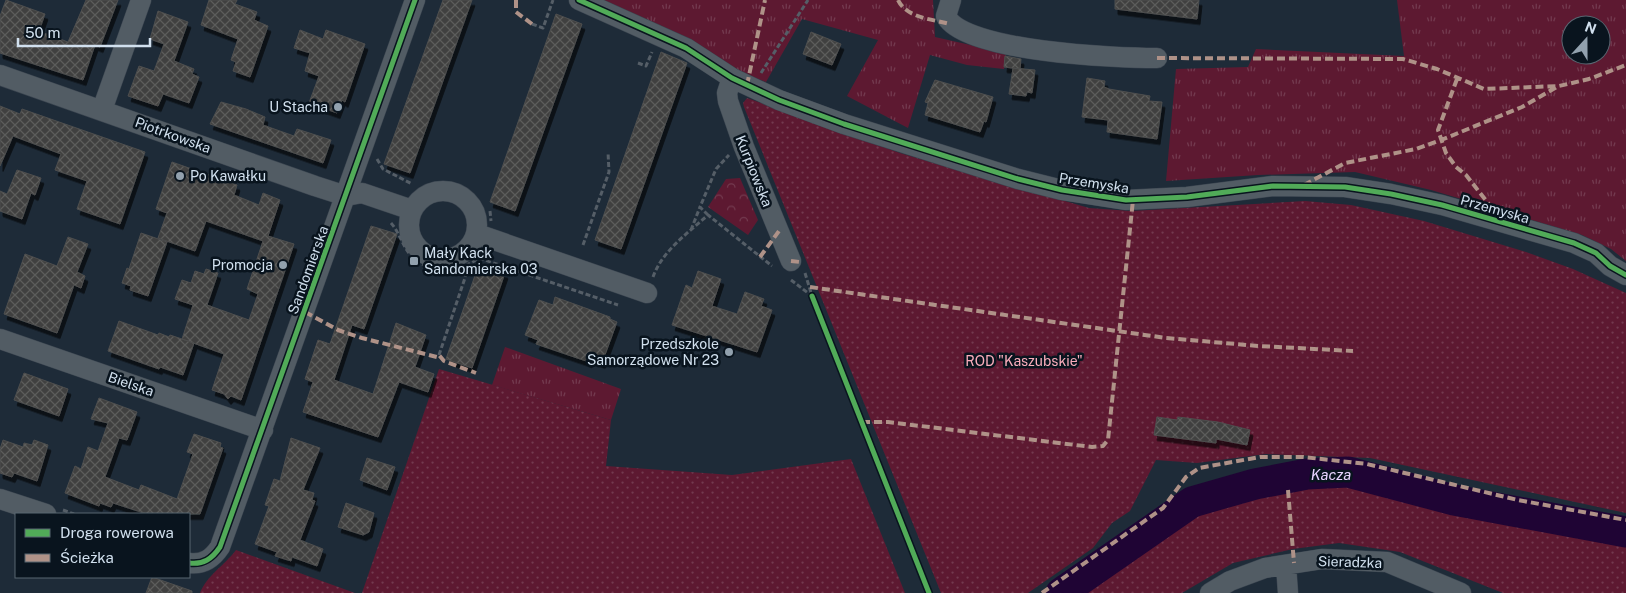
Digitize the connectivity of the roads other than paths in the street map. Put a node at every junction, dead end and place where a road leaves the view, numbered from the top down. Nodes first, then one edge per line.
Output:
1 (141, 0) edge
2 (415, 0) edge
3 (579, 0) edge
4 (948, 8) edge
5 (1157, 58) dead end
6 (0, 75) edge
7 (732, 78) junction
8 (102, 110) junction
9 (346, 196) junction
10 (412, 210) junction
11 (482, 236) junction
12 (785, 270) road end
13 (1626, 275) edge
14 (647, 293) dead end
15 (0, 339) edge
16 (263, 430) junction
17 (0, 498) edge
18 (43, 513) edge
19 (190, 563) edge
20 (1286, 564) junction
21 (1210, 593) edge
22 (1288, 593) edge
23 (1461, 593) edge

1 - 8 street
2 - 9 street, Sandomierska
3 - 7 street, Przemyska
4 - 5 street
6 - 8 street, Piotrkowska
7 - 12 street, Kurpiowska
7 - 13 street, Przemyska
8 - 9 street, Piotrkowska
9 - 10 street
9 - 16 street, Sandomierska
10 - 11 street
10 - 11 street
11 - 14 street
15 - 16 street, Bielska
16 - 19 street, Sandomierska
17 - 18 street
20 - 21 street, Sieradzka
20 - 22 street
20 - 23 street, Sieradzka

